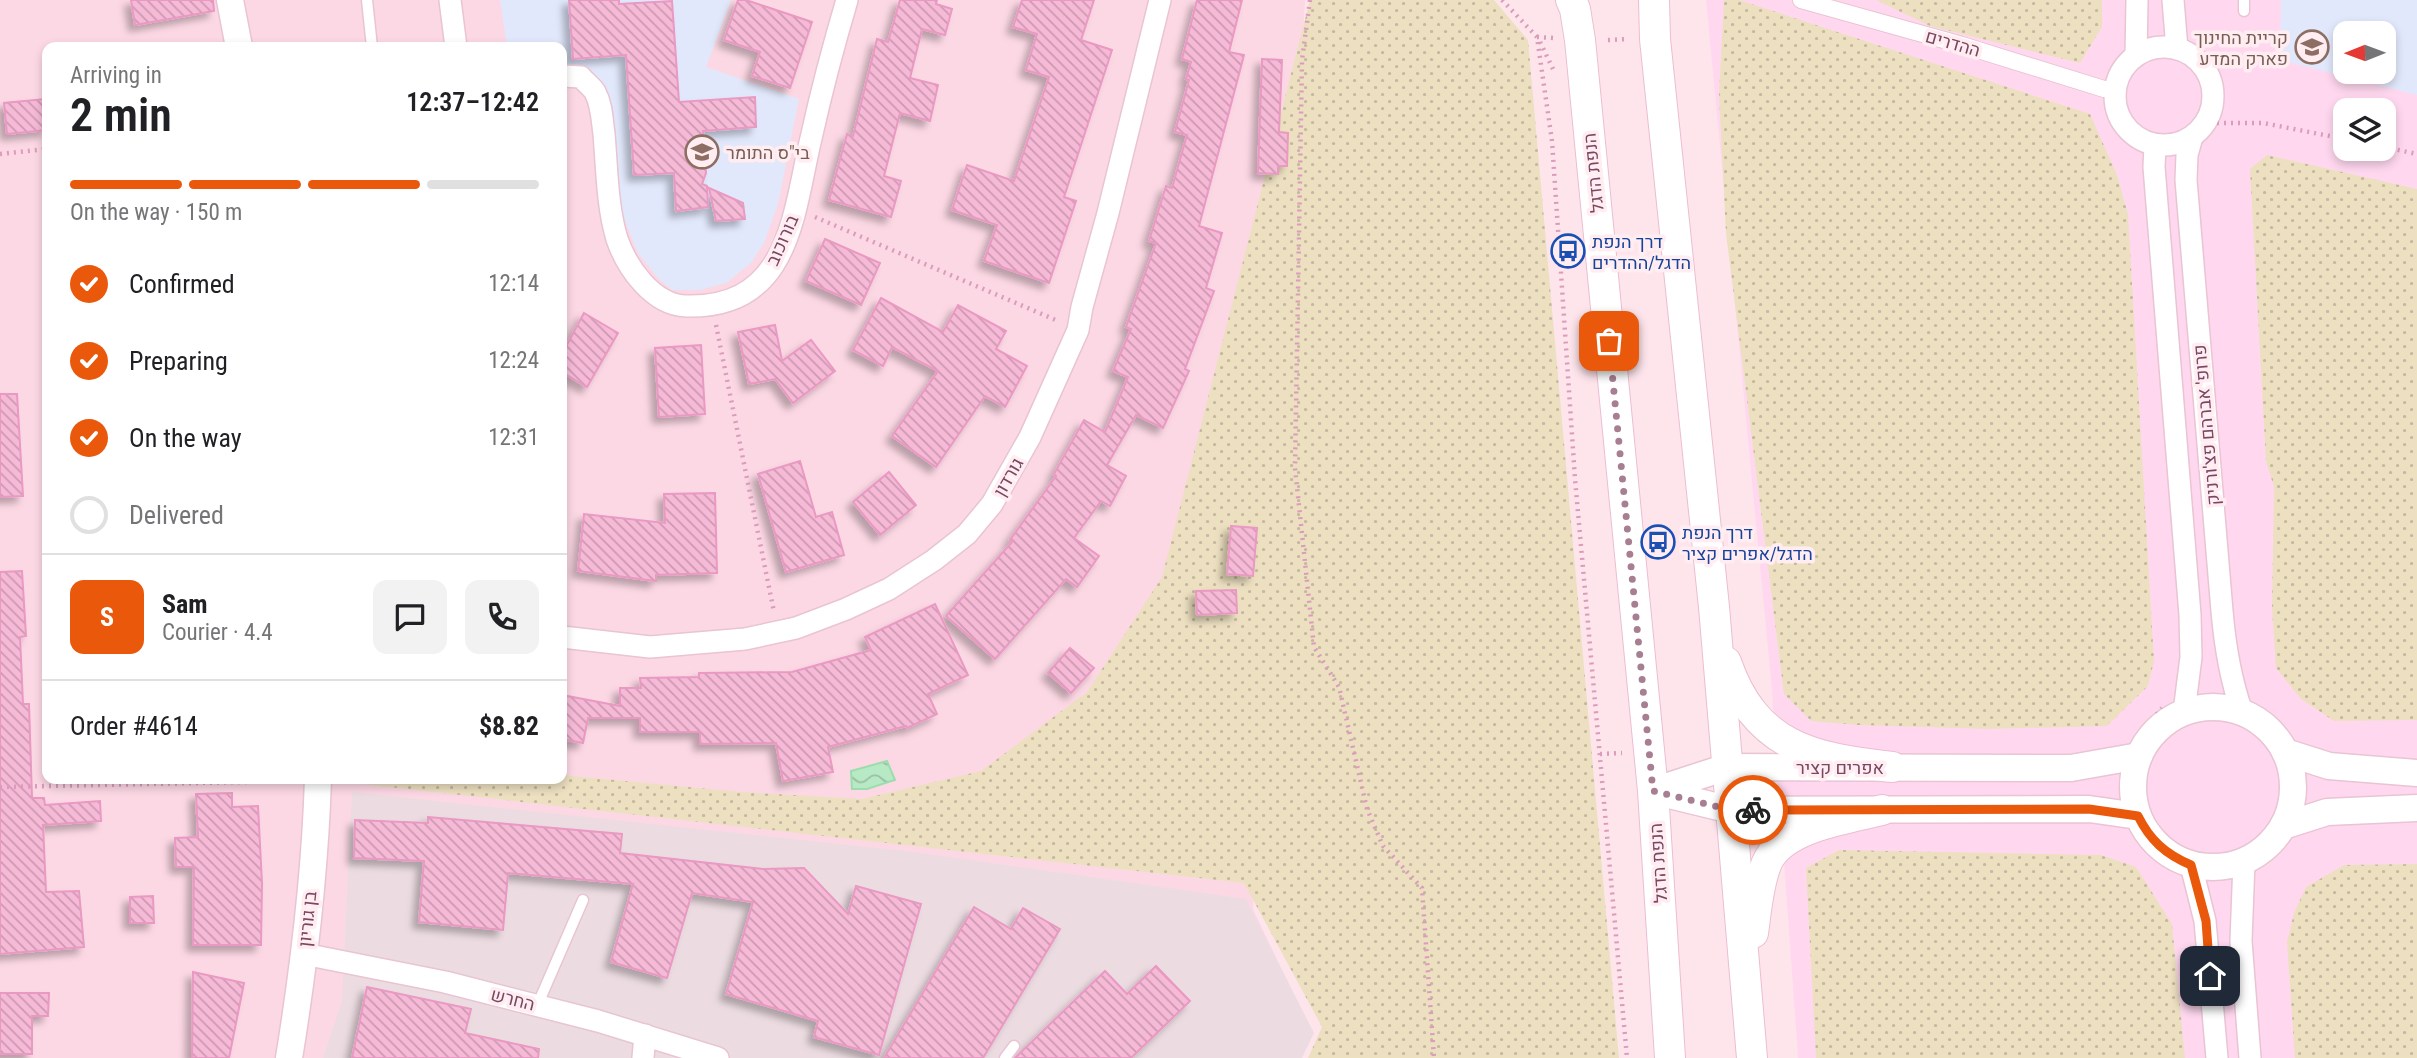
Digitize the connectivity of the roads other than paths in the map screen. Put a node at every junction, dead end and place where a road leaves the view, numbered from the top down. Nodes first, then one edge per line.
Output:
1 (230, 0) edge
2 (367, 0) edge
3 (450, 0) edge
4 (847, 0) edge
5 (1160, 0) edge
6 (1571, 0) edge
7 (1654, 0) edge
8 (1801, 0) edge
9 (2137, 0) edge
10 (2173, 0) edge
11 (238, 42) edge
12 (371, 42) edge
13 (455, 42) edge
14 (2177, 49) junction
15 (2137, 56) junction
16 (567, 76) edge
17 (2104, 89) dead end
18 (2199, 130) junction
19 (2155, 145) junction
20 (1714, 607) junction
21 (567, 638) edge
22 (2184, 712) junction
23 (2242, 712) junction
24 (2285, 752) junction
25 (2139, 756) junction
26 (1727, 766) junction
27 (1892, 767) junction
28 (2417, 773) edge
29 (318, 784) edge
30 (1653, 791) junction
31 (2417, 808) edge
32 (1731, 810) junction
33 (1882, 810) junction
34 (2138, 816) junction
35 (2283, 826) junction
36 (2244, 862) junction
37 (2191, 865) junction
38 (583, 900) dead end
39 (304, 954) junction
40 (1746, 989) junction
41 (537, 1006) junction
42 (645, 1035) junction
43 (1014, 1046) dead end
44 (289, 1058) edge
45 (643, 1058) edge
46 (718, 1058) edge
47 (1005, 1058) edge
48 (1670, 1058) edge
49 (1752, 1058) edge
50 (2217, 1058) edge
51 (2250, 1058) edge

1 - 11 street
2 - 12 lane
3 - 13 street
4 - 16 street, בורוכוב
5 - 21 street, גורדון
6 - 30 main road, הנפת הדגל
7 - 20 main road
8 - 17 street, ההדרים
9 - 15 street
10 - 14 street
14 - 15 street
14 - 18 street
15 - 19 street
18 - 19 street
18 - 23 street, פרופ' אברהם פצ'ורניק
19 - 22 street, פרופ' אברהם פצ'ורניק
20 - 26 main road
20 - 27 main road
22 - 23 street
22 - 25 street
23 - 24 street
24 - 28 street
24 - 35 street
25 - 27 street, אפרים קציר
25 - 34 street
26 - 27 street, אפרים קציר
26 - 30 street, אפרים קציר
26 - 32 main road
29 - 39 street, בן גוריון
30 - 32 street
30 - 48 main road, הנפת הדגל
31 - 35 street
32 - 33 street
32 - 40 main road
33 - 34 street
33 - 40 main road
34 - 37 street
35 - 36 street
36 - 37 street
36 - 51 street
37 - 50 street
38 - 41 lane
39 - 41 street, החרש
39 - 44 street, בן גוריון
40 - 49 main road
41 - 42 street, החרש
42 - 45 street
42 - 46 street, החרש
43 - 47 lane

